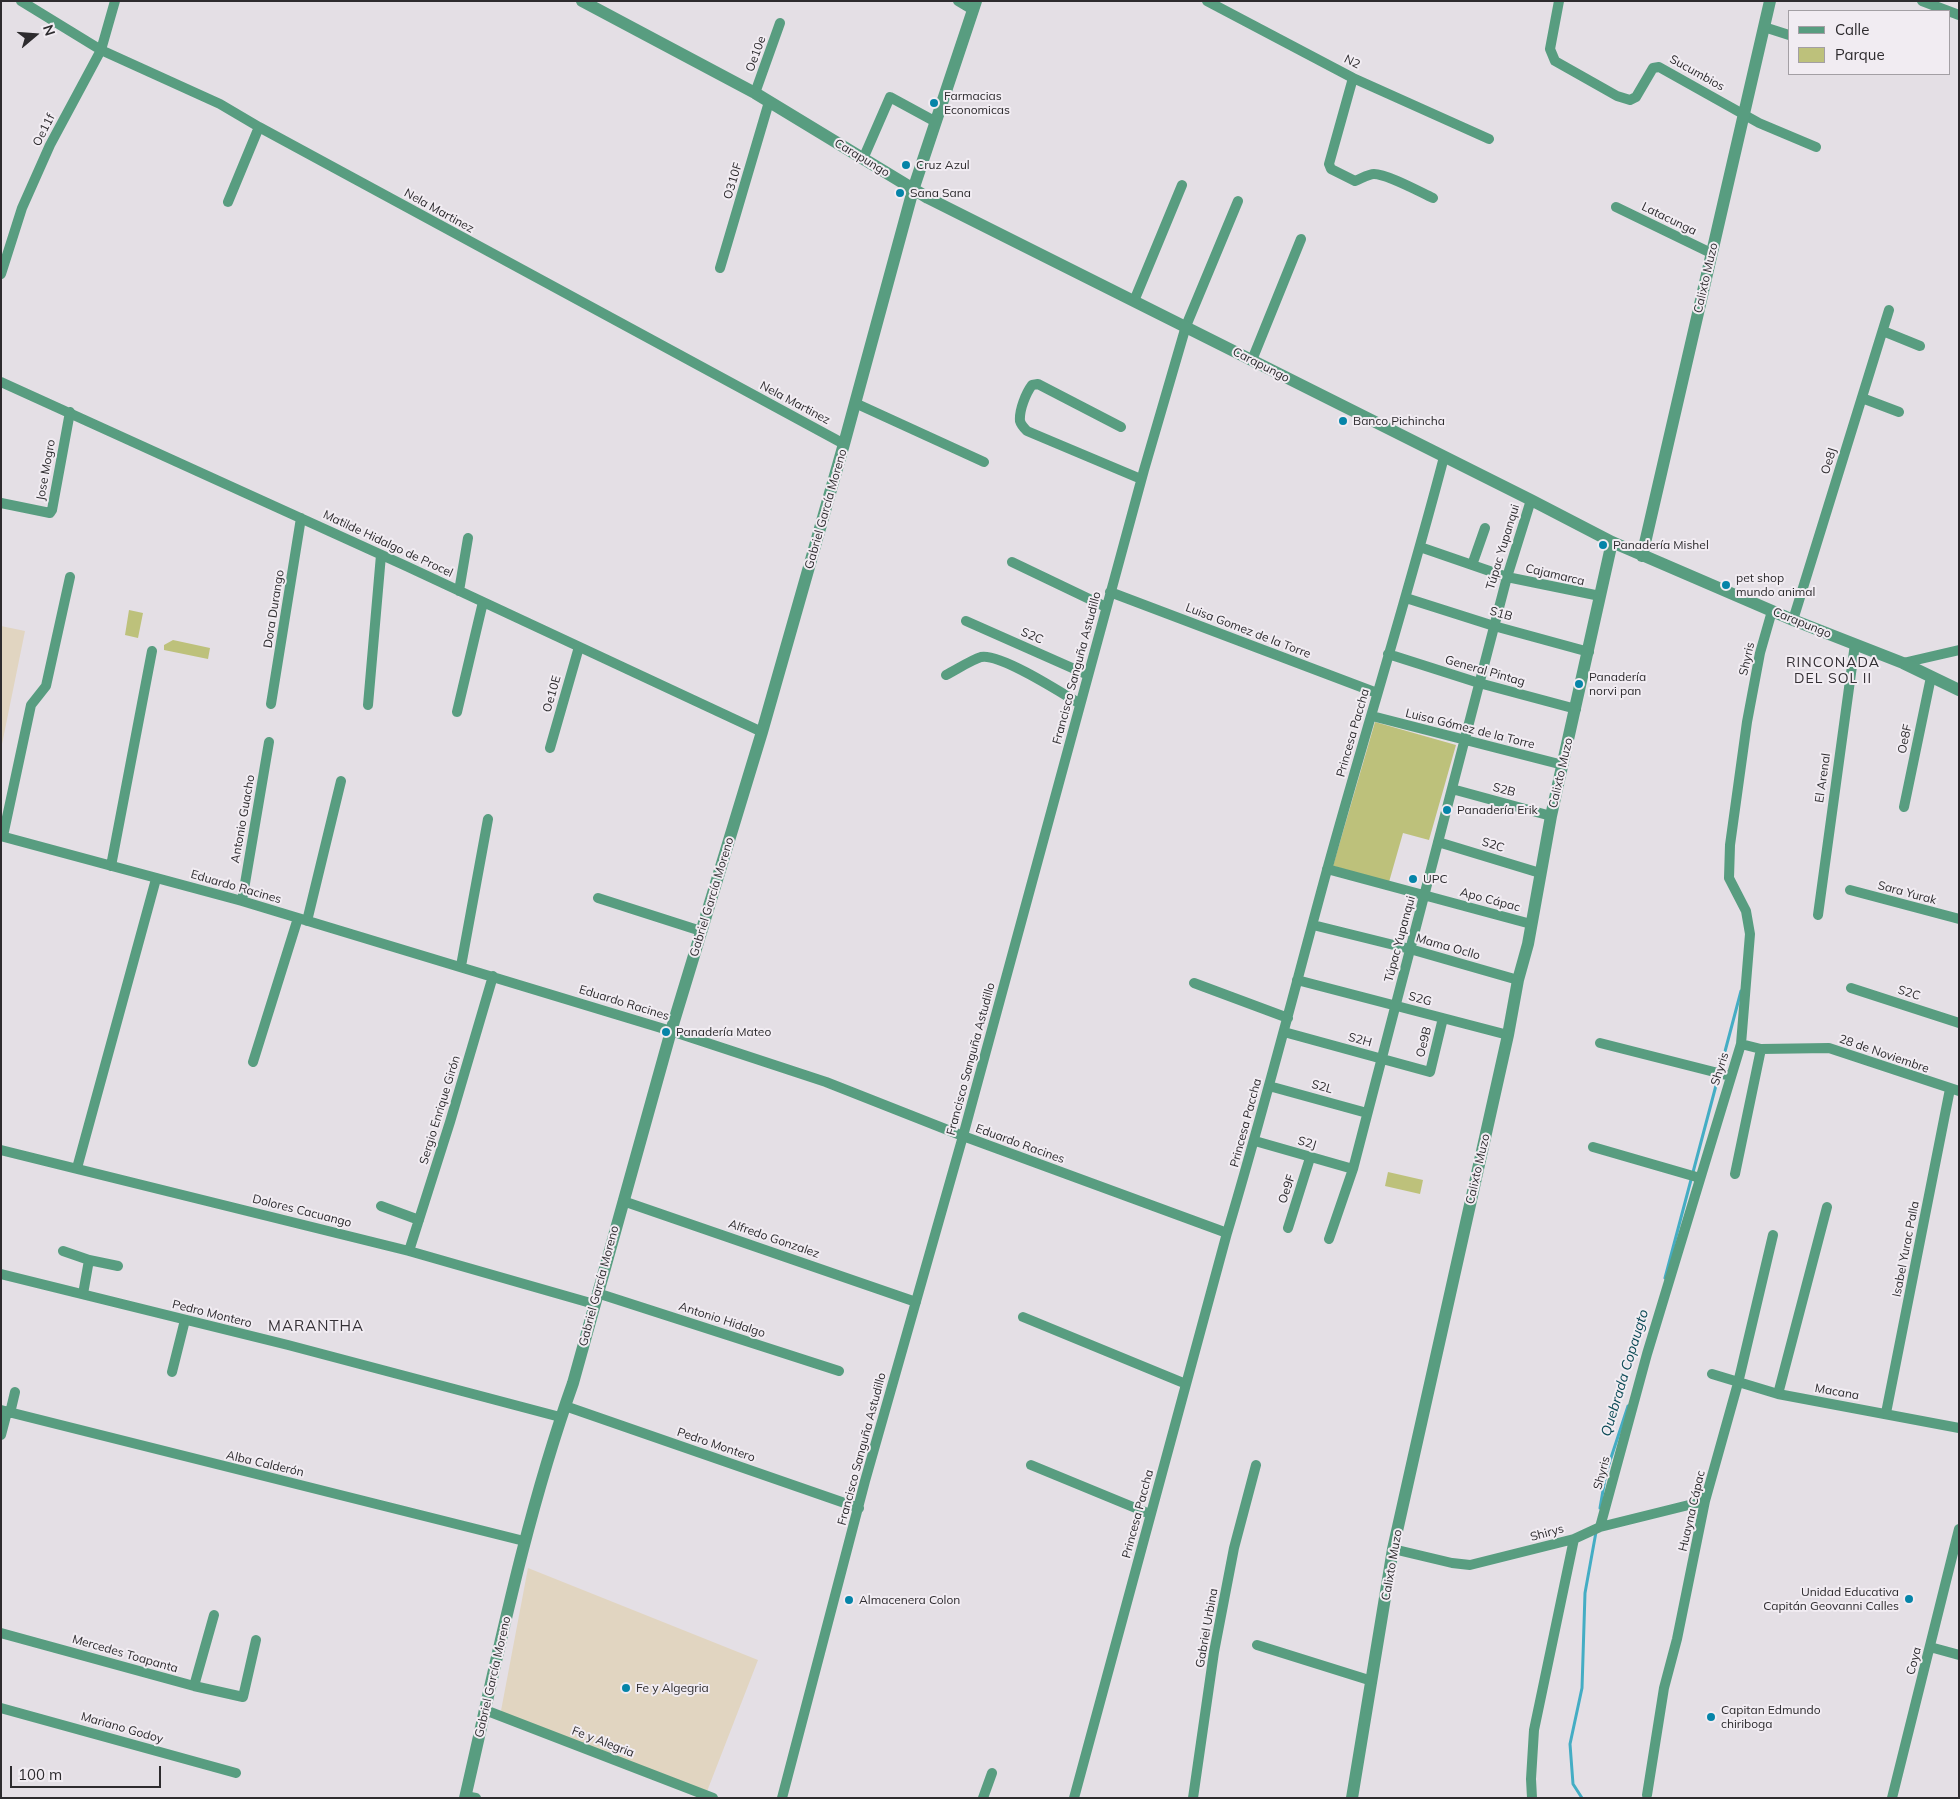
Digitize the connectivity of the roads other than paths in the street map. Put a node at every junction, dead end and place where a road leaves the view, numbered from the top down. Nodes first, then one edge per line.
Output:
1 (21, 1) edge
2 (115, 1) edge
3 (582, 1) edge
4 (958, 1) edge
5 (1207, 1) edge
6 (1559, 1) edge
7 (1770, 1) edge
8 (1922, 1) edge
9 (975, 6) edge
10 (1946, 10) edge
11 (780, 23) dead end
12 (1764, 27) junction
13 (1788, 35) edge
14 (101, 50) junction
15 (1353, 78) junction
16 (755, 93) junction
17 (769, 102) junction
18 (1744, 114) junction
19 (936, 122) junction
20 (259, 127) junction
21 (1489, 140) dead end
22 (1816, 146) dead end
23 (863, 159) junction
24 (1182, 185) dead end
25 (913, 190) junction
26 (1433, 198) dead end
27 (228, 202) dead end
28 (1238, 202) dead end
29 (1616, 207) dead end
30 (1301, 239) dead end
31 (1712, 253) junction
32 (720, 268) dead end
33 (1, 274) edge
34 (1134, 300) junction
35 (1889, 310) dead end
36 (1186, 326) junction
37 (1883, 331) junction
38 (1920, 346) dead end
39 (1252, 360) junction
40 (1, 382) edge
41 (1862, 398) junction
42 (855, 403) junction
43 (70, 412) junction
44 (1899, 412) dead end
45 (1121, 427) dead end
46 (844, 444) junction
47 (1444, 457) junction
48 (984, 462) dead end
49 (1141, 479) junction
50 (1531, 500) junction
51 (1, 503) edge
52 (301, 518) junction
53 (1485, 528) dead end
54 (468, 538) dead end
55 (1612, 542) junction
56 (1420, 546) junction
57 (381, 555) junction
58 (1642, 556) junction
59 (1012, 562) dead end
60 (1472, 565) junction
61 (70, 577) dead end
62 (1507, 577) junction
63 (459, 591) junction
64 (1110, 592) junction
65 (1600, 596) junction
66 (1406, 598) junction
67 (483, 602) junction
68 (1106, 607) junction
69 (1772, 611) junction
70 (1793, 620) junction
71 (966, 621) dead end
72 (1494, 626) junction
73 (1855, 644) junction
74 (579, 647) junction
75 (1959, 650) edge
76 (152, 651) dead end
77 (1589, 652) junction
78 (1388, 654) junction
79 (1903, 663) junction
80 (1088, 674) junction
81 (946, 675) dead end
82 (1931, 677) junction
83 (1479, 683) junction
84 (1959, 690) edge
85 (1377, 693) junction
86 (271, 704) dead end
87 (1080, 704) junction
88 (368, 705) dead end
89 (1576, 709) junction
90 (458, 712) dead end
91 (1372, 716) junction
92 (762, 732) junction
93 (1464, 741) junction
94 (269, 742) dead end
95 (550, 748) dead end
96 (1563, 765) junction
97 (341, 781) dead end
98 (1452, 789) junction
99 (1904, 807) dead end
100 (1551, 816) junction
101 (488, 819) dead end
102 (2, 836) edge
103 (1438, 842) junction
104 (111, 866) junction
105 (1327, 869) junction
106 (1540, 873) junction
107 (156, 879) junction
108 (1850, 890) dead end
109 (1424, 895) junction
110 (598, 898) dead end
111 (242, 900) junction
112 (1818, 915) dead end
113 (1959, 919) edge
114 (302, 920) junction
115 (1531, 924) junction
116 (1313, 925) junction
117 (701, 932) junction
118 (1410, 949) junction
119 (462, 966) junction
120 (494, 976) junction
121 (1297, 980) junction
122 (1518, 980) junction
123 (1194, 983) dead end
124 (1850, 988) dead end
125 (1395, 1006) junction
126 (1288, 1018) junction
127 (1443, 1018) junction
128 (1959, 1023) edge
129 (671, 1031) junction
130 (1284, 1032) junction
131 (1508, 1036) junction
132 (1600, 1043) dead end
133 (1741, 1044) junction
134 (1761, 1048) junction
135 (1381, 1059) junction
136 (253, 1062) dead end
137 (1430, 1072) joint
138 (1730, 1076) junction
139 (1269, 1086) junction
140 (1954, 1090) edge
141 (1367, 1113) junction
142 (963, 1136) junction
143 (1255, 1142) junction
144 (1593, 1146) dead end
145 (1, 1150) edge
146 (1310, 1158) junction
147 (77, 1168) junction
148 (1353, 1169) junction
149 (1736, 1174) dead end
150 (1700, 1178) junction
151 (623, 1201) junction
152 (381, 1206) dead end
153 (1827, 1207) dead end
154 (419, 1220) junction
155 (1288, 1228) dead end
156 (1227, 1233) junction
157 (1773, 1235) dead end
158 (1329, 1239) dead end
159 (63, 1251) dead end
160 (409, 1251) junction
161 (89, 1260) junction
162 (118, 1266) dead end
163 (1, 1274) edge
164 (82, 1294) junction
165 (596, 1299) junction
166 (916, 1302) junction
167 (1023, 1317) dead end
168 (185, 1320) junction
169 (839, 1371) dead end
170 (172, 1372) dead end
171 (1712, 1374) dead end
172 (1738, 1383) junction
173 (1186, 1384) junction
174 (15, 1392) dead end
175 (1778, 1394) junction
176 (6, 1412) edge
177 (563, 1412) junction
178 (1886, 1413) junction
179 (1959, 1428) edge
180 (1, 1435) edge
181 (1256, 1465) dead end
182 (1031, 1466) dead end
183 (1706, 1501) junction
184 (859, 1508) junction
185 (1150, 1514) junction
186 (1600, 1527) junction
187 (1959, 1529) edge
188 (1574, 1539) junction
189 (524, 1541) junction
190 (1393, 1549) junction
191 (214, 1615) dead end
192 (1, 1633) edge
193 (256, 1640) dead end
194 (1257, 1645) dead end
195 (1930, 1646) junction
196 (1959, 1655) edge
197 (1372, 1681) junction
198 (194, 1686) junction
199 (1, 1708) edge
200 (485, 1710) junction
201 (236, 1773) dead end
202 (992, 1773) dead end
203 (1647, 1795) dead end
204 (469, 1797) edge
205 (712, 1798) edge
206 (782, 1798) edge
207 (983, 1798) edge
208 (1074, 1798) edge
209 (1193, 1798) edge
210 (1352, 1798) edge
211 (1532, 1798) edge
212 (1892, 1798) edge

1 - 14 street, Nela Martinez
2 - 14 street, Oe11f
3 - 16 street, Carapungo
4 - 9 street
5 - 15 street, N2
6 - 18 street, Sucumbios
7 - 12 street, Calixto Muzo
8 - 10 street
9 - 19 street, Gabriel García Moreno
11 - 16 street, Oe10e
12 - 13 street
12 - 18 street, Calixto Muzo
14 - 20 street, Nela Martinez
14 - 33 street, Oe11f
15 - 21 street, N2
15 - 26 street
16 - 17 street, Carapungo
17 - 23 street, Carapungo
17 - 32 street, O310F
18 - 22 street, Sucumbios
18 - 31 street, Calixto Muzo
19 - 23 street
19 - 25 street, Gabriel García Moreno
20 - 27 street
20 - 46 street, Nela Martinez
23 - 25 street, Carapungo
24 - 34 street
25 - 34 street, Carapungo
25 - 42 street, Gabriel García Moreno
28 - 36 street, Francisco Sanguña Astudillo
29 - 31 street, Latacunga
30 - 39 street
31 - 58 street, Calixto Muzo
34 - 36 street, Carapungo
35 - 37 street, Oe8J
36 - 39 street, Carapungo
36 - 49 street, Francisco Sanguña Astudillo
37 - 38 street
37 - 41 street, Oe8J
39 - 47 street, Carapungo
40 - 43 street, Matilde Hidalgo de Procel
41 - 44 street
41 - 70 street, Oe8J
42 - 46 street, Gabriel García Moreno
42 - 48 street
43 - 51 street, Jose Mogro
43 - 52 street, Matilde Hidalgo de Procel
45 - 49 street
46 - 92 street, Gabriel García Moreno
47 - 50 street, Carapungo
47 - 56 street, Princesa Paccha
49 - 64 street, Francisco Sanguña Astudillo
50 - 55 street, Carapungo
50 - 62 street, Túpac Yupanqui
52 - 57 street, Matilde Hidalgo de Procel
52 - 86 street, Dora Durango
53 - 60 street
54 - 63 street
55 - 58 street, Carapungo
55 - 65 street, Calixto Muzo
56 - 60 street, Cajamarca
56 - 66 street, Princesa Paccha
57 - 63 street, Matilde Hidalgo de Procel
57 - 88 street
58 - 69 street, Carapungo
59 - 68 street
60 - 62 street, Cajamarca
61 - 102 street
62 - 65 street, Cajamarca
62 - 72 street, Túpac Yupanqui
63 - 67 street, Matilde Hidalgo de Procel
64 - 68 street, Francisco Sanguña Astudillo
64 - 85 street, Luisa Gomez de la Torre
65 - 77 street, Calixto Muzo
66 - 72 street, S1B
66 - 78 street, Princesa Paccha
67 - 74 street, Matilde Hidalgo de Procel
67 - 90 street
68 - 80 street, Francisco Sanguña Astudillo
69 - 70 street, Carapungo
69 - 133 street, Shyris
70 - 73 street, Carapungo
71 - 80 street, S2C
72 - 77 street, S1B
72 - 83 street, Túpac Yupanqui
73 - 79 street, Carapungo
73 - 112 street, El Arenal
74 - 92 street, Matilde Hidalgo de Procel
74 - 95 street, Oe10E
75 - 79 street
76 - 104 street
77 - 89 street, Calixto Muzo
78 - 83 street, General Pintag
78 - 85 street, Princesa Paccha
79 - 82 street, Carapungo
80 - 87 street, Francisco Sanguña Astudillo
81 - 87 street
82 - 84 street, Carapungo
82 - 99 street, Oe8F
83 - 89 street, General Pintag
83 - 93 street, Túpac Yupanqui
85 - 91 street, Princesa Paccha
87 - 142 street, Francisco Sanguña Astudillo
89 - 96 street, Calixto Muzo
91 - 93 street, Luisa Gómez de la Torre
91 - 105 street, Princesa Paccha
92 - 117 street, Gabriel García Moreno
93 - 96 street, Luisa Gómez de la Torre
93 - 98 street, Túpac Yupanqui
94 - 111 street, Antonio Guacho
96 - 100 street, Calixto Muzo
97 - 114 street
98 - 100 street, S2B
98 - 103 street, Túpac Yupanqui
100 - 106 street, Calixto Muzo
101 - 119 street
102 - 104 street, Eduardo Racines
103 - 106 street, S2C
103 - 109 street, Túpac Yupanqui
104 - 107 street, Eduardo Racines
105 - 109 street, Apo Cápac
105 - 116 street, Princesa Paccha
106 - 115 street, Calixto Muzo
107 - 111 street, Eduardo Racines
107 - 147 street
108 - 113 street, Sara Yurak
109 - 115 street, Apo Cápac
109 - 118 street, Túpac Yupanqui
110 - 117 street
111 - 114 street, Eduardo Racines
114 - 119 street, Eduardo Racines
114 - 136 street
115 - 122 street, Calixto Muzo
116 - 118 street, Mama Ocllo
116 - 121 street, Princesa Paccha
117 - 129 street, Gabriel García Moreno
118 - 122 street, Mama Ocllo
118 - 125 street, Túpac Yupanqui
119 - 120 street, Eduardo Racines
120 - 129 street, Eduardo Racines
120 - 154 street, Sergio Enrique Girón
121 - 125 street, S2G
121 - 126 street, Princesa Paccha
122 - 131 street, Calixto Muzo
123 - 126 street
124 - 128 street, S2C
125 - 127 street, S2G
125 - 135 street, Túpac Yupanqui
126 - 130 street, Princesa Paccha
127 - 131 street, S2G
127 - 137 street, Oe9B
129 - 142 street, Eduardo Racines
129 - 151 street, Gabriel García Moreno
130 - 135 street, S2H
130 - 139 street, Princesa Paccha
131 - 190 street, Calixto Muzo
132 - 138 street
133 - 134 street, 28 de Noviembre
133 - 138 street, Shyris
134 - 140 street, 28 de Noviembre
134 - 149 street
135 - 137 street, S2H
135 - 141 street, Túpac Yupanqui
138 - 150 street, Shyris
139 - 141 street, S2L
139 - 143 street, Princesa Paccha
140 - 178 street, Isabel Yurac Palla
141 - 148 street, Túpac Yupanqui
142 - 156 street, Eduardo Racines
142 - 166 street, Francisco Sanguña Astudillo
143 - 146 street, S2J
143 - 156 street, Princesa Paccha
144 - 150 street
145 - 147 street, Dolores Cacuango
146 - 148 street, S2J
146 - 155 street, Oe9F
147 - 160 street, Dolores Cacuango
148 - 158 street, Túpac Yupanqui
150 - 186 street, Shyris
151 - 165 street, Gabriel García Moreno
151 - 166 street, Alfredo Gonzalez
152 - 154 street
153 - 175 street
154 - 160 street, Sergio Enrique Girón
156 - 173 street, Princesa Paccha
157 - 172 street, Huayna Cápac
159 - 161 street
160 - 165 street, Dolores Cacuango
161 - 162 street
161 - 164 street
163 - 164 street, Pedro Montero
164 - 168 street, Pedro Montero
165 - 169 street, Antonio Hidalgo
165 - 177 street, Gabriel García Moreno
166 - 184 street, Francisco Sanguña Astudillo
167 - 173 street
168 - 170 street
168 - 177 street, Pedro Montero
171 - 172 street, Macana
172 - 175 street, Macana
172 - 183 street, Huayna Cápac
173 - 185 street, Princesa Paccha
174 - 176 street
175 - 178 street, Macana
176 - 180 street
176 - 189 street, Alba Calderón
177 - 184 street, Pedro Montero
177 - 189 street, Gabriel García Moreno
178 - 179 street, Macana
181 - 209 street, Gabriel Urbina
182 - 185 street
183 - 186 street, Shirys
183 - 203 street, Huayna Cápac
184 - 206 street, Francisco Sanguña Astudillo
185 - 208 street, Princesa Paccha
186 - 188 street, Shirys
187 - 195 street, Coya
188 - 190 street, Shirys
188 - 211 street
189 - 200 street, Gabriel García Moreno
190 - 197 street, Calixto Muzo
191 - 198 street
192 - 198 street, Mercedes Toapanta
193 - 198 street, Mercedes Toapanta
194 - 197 street
195 - 196 street
195 - 212 street, Coya
197 - 210 street, Calixto Muzo
199 - 201 street, Mariano Godoy
200 - 204 street, Gabriel García Moreno
200 - 205 street, Fe y Alegria
202 - 207 street

